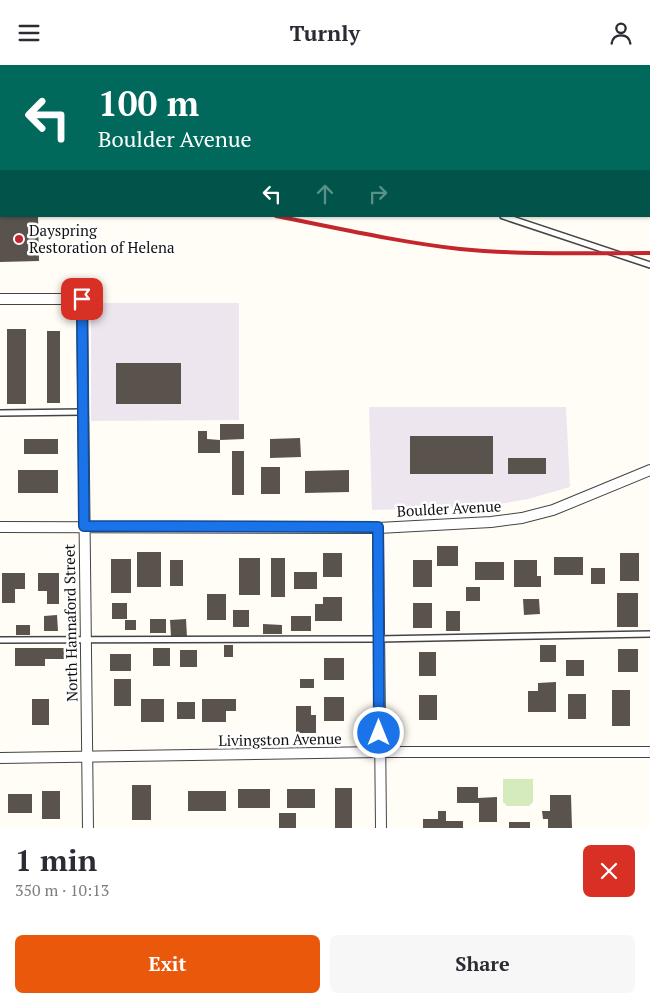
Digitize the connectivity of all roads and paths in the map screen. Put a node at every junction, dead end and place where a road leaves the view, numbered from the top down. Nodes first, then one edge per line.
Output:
1 (506, 217) edge
2 (650, 265) edge
3 (0, 299) edge
4 (83, 412) junction
5 (0, 413) edge
6 (650, 470) edge
7 (84, 526) junction
8 (0, 527) edge
9 (378, 527) junction
10 (650, 634) edge
11 (378, 639) junction
12 (86, 640) junction
13 (0, 641) edge
14 (379, 752) junction
15 (650, 752) edge
16 (87, 757) junction
17 (0, 758) edge
18 (88, 828) edge
19 (381, 828) edge

1 - 2 lane
3 - 4 street, North Hannaford Street
4 - 5 lane
4 - 7 street, North Hannaford Street
6 - 9 street, Boulder Avenue
7 - 8 street, Boulder Avenue
7 - 9 street, Boulder Avenue
7 - 12 street, North Hannaford Street
9 - 11 street
10 - 11 lane
11 - 12 lane
11 - 14 street
12 - 13 lane
12 - 16 street, North Hannaford Street
14 - 15 street, Livingston Avenue
14 - 16 street, Livingston Avenue
14 - 19 street
16 - 17 street, Livingston Avenue
16 - 18 street, North Hannaford Street

